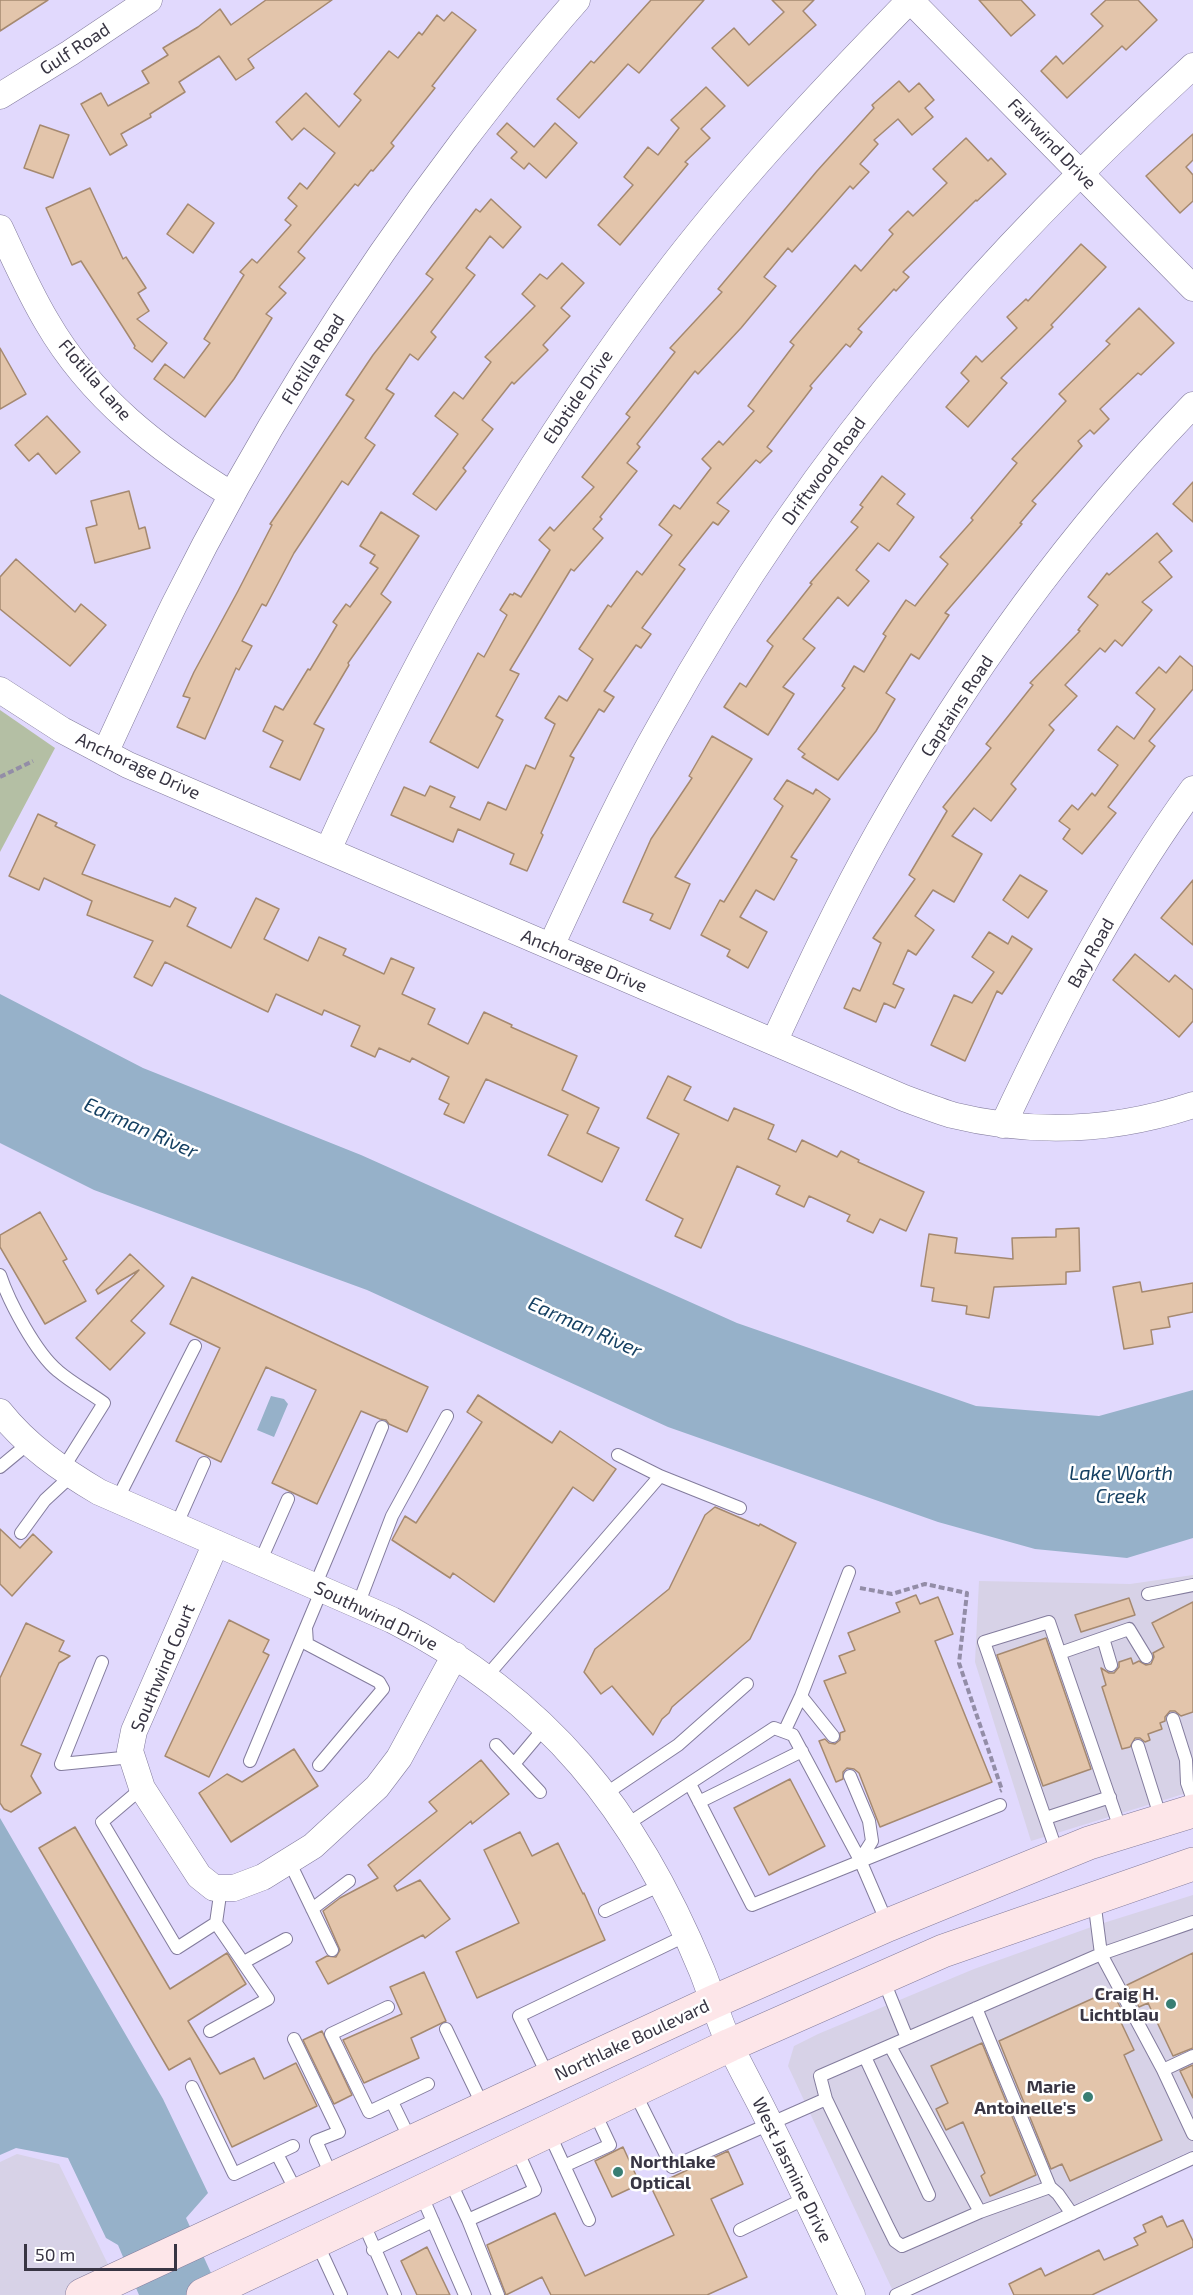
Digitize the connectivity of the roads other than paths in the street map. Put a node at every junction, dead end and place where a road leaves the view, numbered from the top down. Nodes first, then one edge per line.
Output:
1 (149, 0) edge
2 (577, 0) edge
3 (910, 0) edge
4 (1193, 66) edge
5 (0, 96) edge
6 (1080, 173) junction
7 (0, 228) edge
8 (1193, 288) edge
9 (1193, 405) edge
10 (232, 495) junction
11 (0, 690) edge
12 (105, 753) junction
13 (1193, 789) edge
14 (328, 850) junction
15 (551, 946) junction
16 (774, 1042) junction
17 (1193, 1105) edge
18 (1003, 1125) junction
19 (0, 1275) edge
20 (195, 1346) dead end
21 (0, 1412) edge
22 (447, 1416) dead end
23 (382, 1427) dead end
24 (29, 1443) junction
25 (618, 1455) dead end
26 (204, 1463) dead end
27 (0, 1467) edge
28 (67, 1473) junction
29 (660, 1476) junction
30 (288, 1499) dead end
31 (117, 1500) junction
32 (740, 1508) dead end
33 (176, 1526) junction
34 (21, 1533) dead end
35 (216, 1544) junction
36 (260, 1562) junction
37 (849, 1572) dead end
38 (1193, 1585) edge
39 (319, 1588) junction
40 (1148, 1594) dead end
41 (358, 1605) junction
42 (306, 1628) junction
43 (1103, 1638) junction
44 (1060, 1653) junction
45 (456, 1655) junction
46 (1146, 1657) dead end
47 (102, 1662) dead end
48 (1111, 1665) dead end
49 (488, 1676) junction
50 (747, 1684) dead end
51 (801, 1696) junction
52 (1173, 1719) dead end
53 (545, 1726) junction
54 (785, 1730) junction
55 (833, 1736) dead end
56 (496, 1744) dead end
57 (1138, 1746) dead end
58 (802, 1751) junction
59 (132, 1757) junction
60 (250, 1761) dead end
61 (514, 1764) junction
62 (319, 1765) dead end
63 (850, 1776) dead end
64 (690, 1784) junction
65 (142, 1788) junction
66 (540, 1792) dead end
67 (605, 1794) junction
68 (1110, 1797) junction
69 (1193, 1800) edge
70 (699, 1802) junction
71 (1000, 1804) dead end
72 (1193, 1811) edge
73 (1046, 1818) junction
74 (1162, 1821) junction
75 (626, 1825) junction
76 (1122, 1833) junction
77 (1059, 1856) junction
78 (860, 1860) junction
79 (289, 1861) junction
80 (1193, 1864) edge
81 (349, 1881) dead end
82 (661, 1885) junction
83 (221, 1888) junction
84 (1094, 1897) junction
85 (312, 1909) junction
86 (605, 1911) dead end
87 (216, 1923) junction
88 (1193, 1923) edge
89 (888, 1925) junction
90 (685, 1936) junction
91 (286, 1939) dead end
92 (332, 1950) dead end
93 (1101, 1954) junction
94 (244, 1962) junction
95 (882, 1978) junction
96 (713, 2002) junction
97 (388, 2007) dead end
98 (976, 2008) junction
99 (446, 2029) dead end
100 (210, 2031) dead end
101 (294, 2038) dead end
102 (907, 2038) junction
103 (730, 2045) junction
104 (890, 2046) junction
105 (1193, 2056) edge
106 (865, 2057) junction
107 (1163, 2070) junction
108 (550, 2079) junction
109 (428, 2084) dead end
110 (192, 2087) dead end
111 (635, 2091) junction
112 (826, 2099) junction
113 (392, 2102) junction
114 (485, 2109) junction
115 (594, 2111) junction
116 (770, 2123) junction
117 (549, 2133) junction
118 (1193, 2134) edge
119 (412, 2142) junction
120 (293, 2146) dead end
121 (516, 2148) junction
122 (277, 2154) junction
123 (1193, 2158) edge
124 (564, 2166) junction
125 (318, 2186) junction
126 (1050, 2187) junction
127 (929, 2195) dead end
128 (434, 2198) junction
129 (806, 2198) junction
130 (980, 2212) junction
131 (1072, 2214) junction
132 (468, 2220) junction
133 (589, 2220) dead end
134 (740, 2230) dead end
135 (349, 2236) junction
136 (845, 2293) edge
137 (82, 2295) edge
138 (203, 2295) edge
139 (341, 2295) edge
140 (395, 2295) edge
141 (465, 2295) edge
142 (498, 2295) edge
143 (897, 2295) edge

1 - 5 street, Gulf Road
2 - 10 street, Flotilla Road
3 - 6 street, Fairwind Drive
3 - 14 street, Ebbtide Drive
4 - 6 street, Driftwood Road
6 - 8 street, Fairwind Drive
6 - 15 street, Driftwood Road
7 - 10 street, Flotilla Lane
9 - 16 street, Captains Road
10 - 12 street, Flotilla Road
11 - 12 street, Anchorage Drive
12 - 14 street, Anchorage Drive
13 - 18 street, Bay Road
14 - 15 street, Anchorage Drive
15 - 16 street, Anchorage Drive
16 - 18 street, Anchorage Drive
17 - 18 street, Anchorage Drive
19 - 28 lane
20 - 31 lane
21 - 24 street, Southwind Drive
22 - 41 lane
23 - 39 lane
24 - 27 lane
24 - 28 street, Southwind Drive
25 - 29 lane
26 - 33 lane
28 - 31 street, Southwind Drive
28 - 34 lane
29 - 32 lane
29 - 49 lane
30 - 36 lane
31 - 33 street, Southwind Drive
33 - 35 street, Southwind Drive
35 - 36 street, Southwind Drive
35 - 59 street, Southwind Court
36 - 39 street, Southwind Drive
37 - 51 lane
38 - 40 lane
39 - 41 street, Southwind Drive
39 - 42 lane
41 - 45 street, Southwind Drive
42 - 60 lane
42 - 62 lane
43 - 44 lane
43 - 46 lane
43 - 48 lane
44 - 68 lane
44 - 73 lane
45 - 49 street, Southwind Drive
45 - 79 street
47 - 59 lane
49 - 53 street, Southwind Drive
50 - 67 lane
51 - 54 lane
51 - 55 lane
52 - 69 lane
53 - 61 lane
53 - 67 street, Southwind Drive
54 - 58 lane
54 - 64 lane
56 - 61 lane
57 - 74 lane
58 - 70 lane
58 - 78 lane
59 - 65 street, Southwind Court
61 - 66 lane
63 - 78 lane
64 - 70 lane
64 - 75 lane
65 - 83 street, Southwind Court
65 - 87 lane
67 - 75 street, Southwind Drive
68 - 73 lane
68 - 76 lane
70 - 78 lane
71 - 78 lane
72 - 74 main road, Northlake Boulevard
73 - 77 lane
74 - 76 main road, Northlake Boulevard
75 - 82 street, Southwind Drive
76 - 77 main road, Northlake Boulevard
77 - 89 main road, Northlake Boulevard
78 - 89 lane
79 - 83 street
79 - 85 lane
80 - 84 main road
81 - 85 lane
82 - 86 lane
82 - 90 street, Southwind Drive
83 - 87 lane
84 - 93 lane
84 - 95 main road
85 - 92 lane
87 - 94 lane
88 - 93 lane
89 - 96 main road, Northlake Boulevard
90 - 96 street, Southwind Drive
90 - 108 lane
91 - 94 lane
93 - 98 lane
93 - 107 lane
94 - 100 lane
95 - 102 lane
95 - 103 main road
96 - 103 street, Southwind Drive
96 - 108 main road, Northlake Boulevard
97 - 113 lane
98 - 102 lane
98 - 126 lane
99 - 114 lane
101 - 125 lane
102 - 104 lane
103 - 111 main road
103 - 116 street, West Jasmine Drive
104 - 106 lane
104 - 130 lane
105 - 107 lane
106 - 112 lane
106 - 127 lane
107 - 118 lane
108 - 114 main road, Northlake Boulevard
109 - 113 lane
110 - 122 lane
111 - 115 main road
111 - 116 lane
112 - 116 lane
112 - 130 lane
113 - 119 lane
114 - 119 main road, Northlake Boulevard
115 - 117 main road
115 - 124 lane
116 - 129 street, West Jasmine Drive
117 - 121 main road
117 - 124 lane
119 - 125 main road, Northlake Boulevard
120 - 122 lane
121 - 128 main road
121 - 132 lane
122 - 125 lane
123 - 131 lane
124 - 133 lane
125 - 135 main road
125 - 137 main road, Northlake Boulevard
126 - 130 lane
126 - 131 lane
128 - 132 lane
128 - 135 main road
128 - 141 lane
129 - 134 lane
129 - 136 street, West Jasmine Drive
131 - 143 lane
132 - 142 lane
135 - 138 main road
135 - 139 lane
135 - 140 lane

